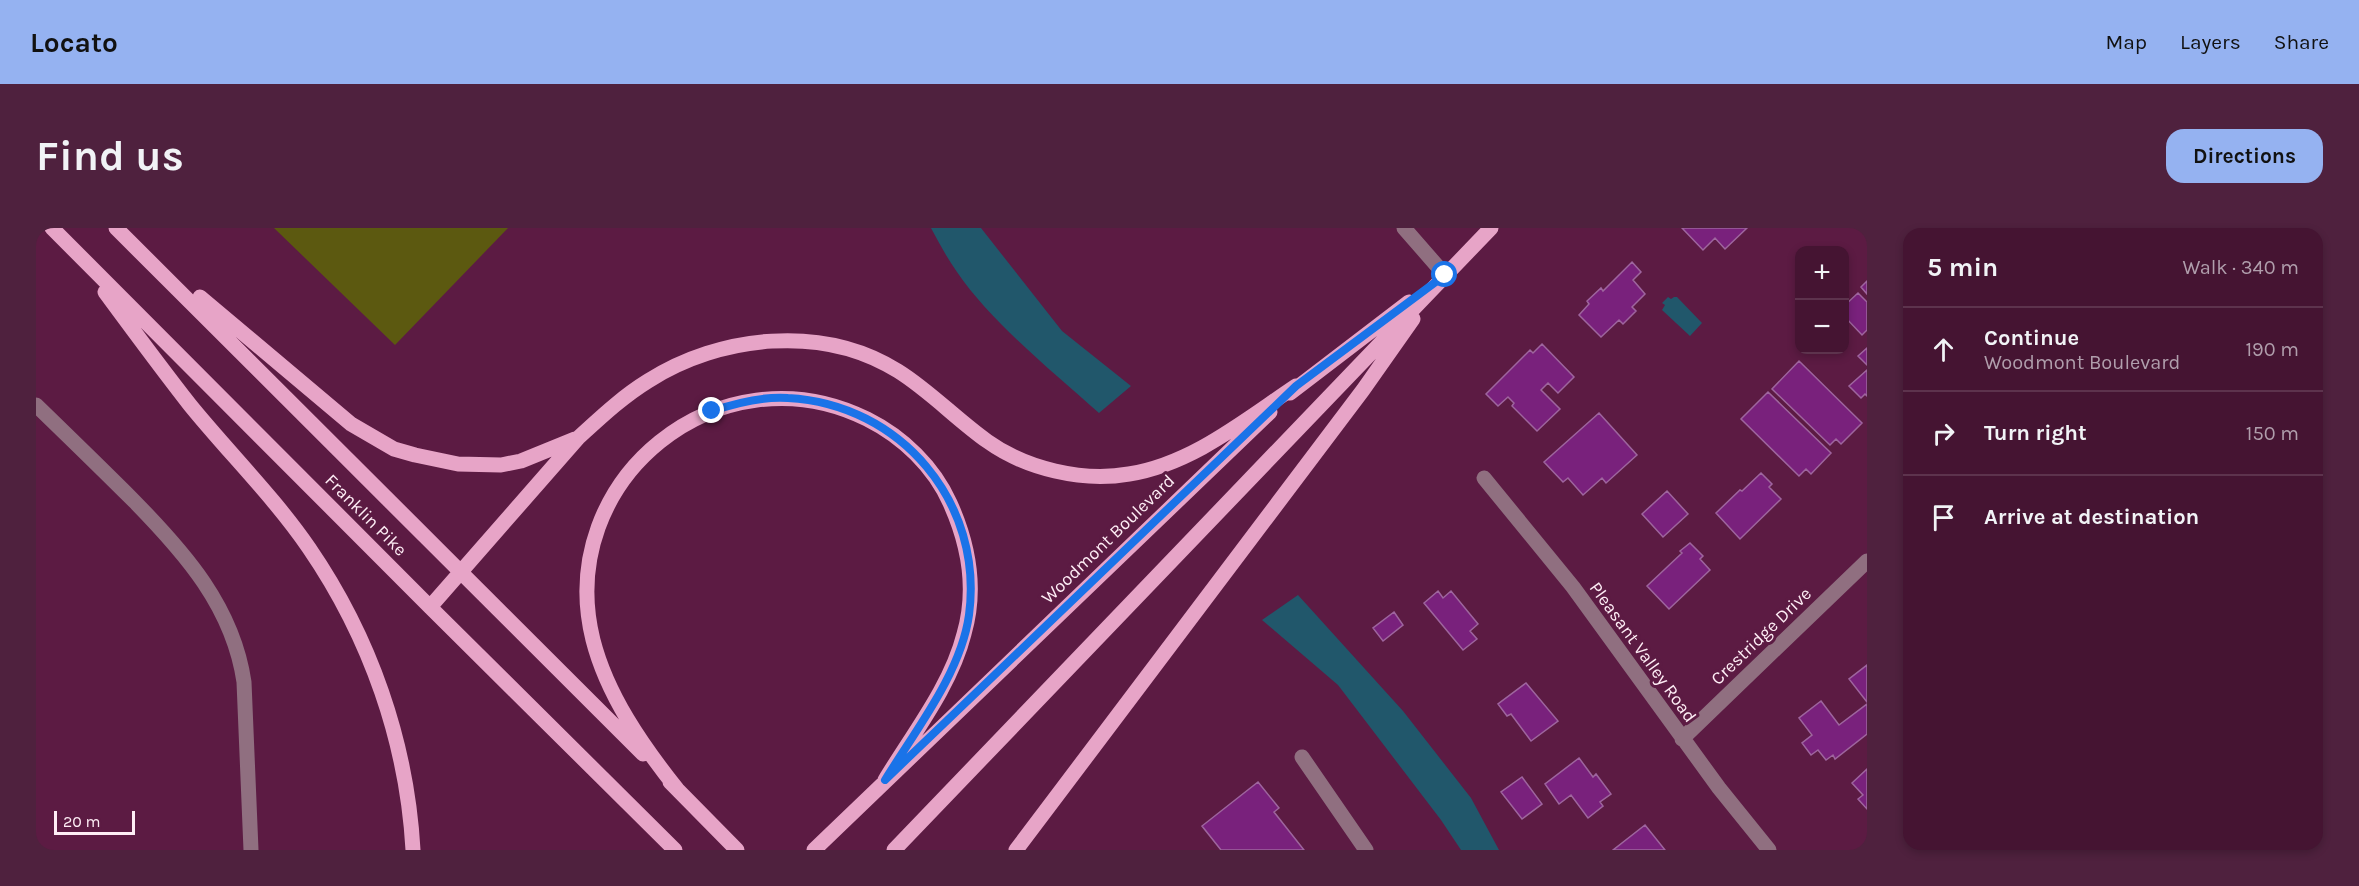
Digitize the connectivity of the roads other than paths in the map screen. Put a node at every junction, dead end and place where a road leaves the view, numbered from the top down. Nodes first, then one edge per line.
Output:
1 (52, 228) edge
2 (117, 228) edge
3 (1404, 228) edge
4 (1491, 228) edge
5 (69, 244) junction
6 (1445, 275) junction
7 (1296, 386) junction
8 (36, 405) edge
9 (578, 438) junction
10 (1484, 478) dead end
11 (1867, 561) edge
12 (461, 572) junction
13 (430, 607) junction
14 (1683, 739) junction
15 (1302, 757) dead end
16 (885, 780) junction
17 (677, 789) junction
18 (251, 850) edge
19 (413, 850) edge
20 (675, 850) edge
21 (737, 850) edge
22 (814, 850) edge
23 (894, 850) edge
24 (1016, 850) edge
25 (1366, 850) edge
26 (1769, 850) edge

1 - 5 main road, Franklin Pike
2 - 9 main road
2 - 12 main road, Franklin Pike
3 - 6 street
4 - 6 main road, Woodmont Boulevard
5 - 13 main road, Franklin Pike
5 - 19 main road
6 - 7 main road, Woodmont Boulevard
6 - 23 main road, Woodmont Boulevard
6 - 24 main road
7 - 9 main road
7 - 16 main road, Woodmont Boulevard
8 - 18 street
9 - 12 main road
10 - 14 street, Pleasant Valley Road
11 - 14 street, Crestridge Drive
12 - 13 main road
12 - 17 main road, Franklin Pike
13 - 20 main road, Franklin Pike
14 - 26 street, Pleasant Valley Road
15 - 25 street
16 - 17 main road
16 - 22 main road, Woodmont Boulevard
17 - 21 main road

